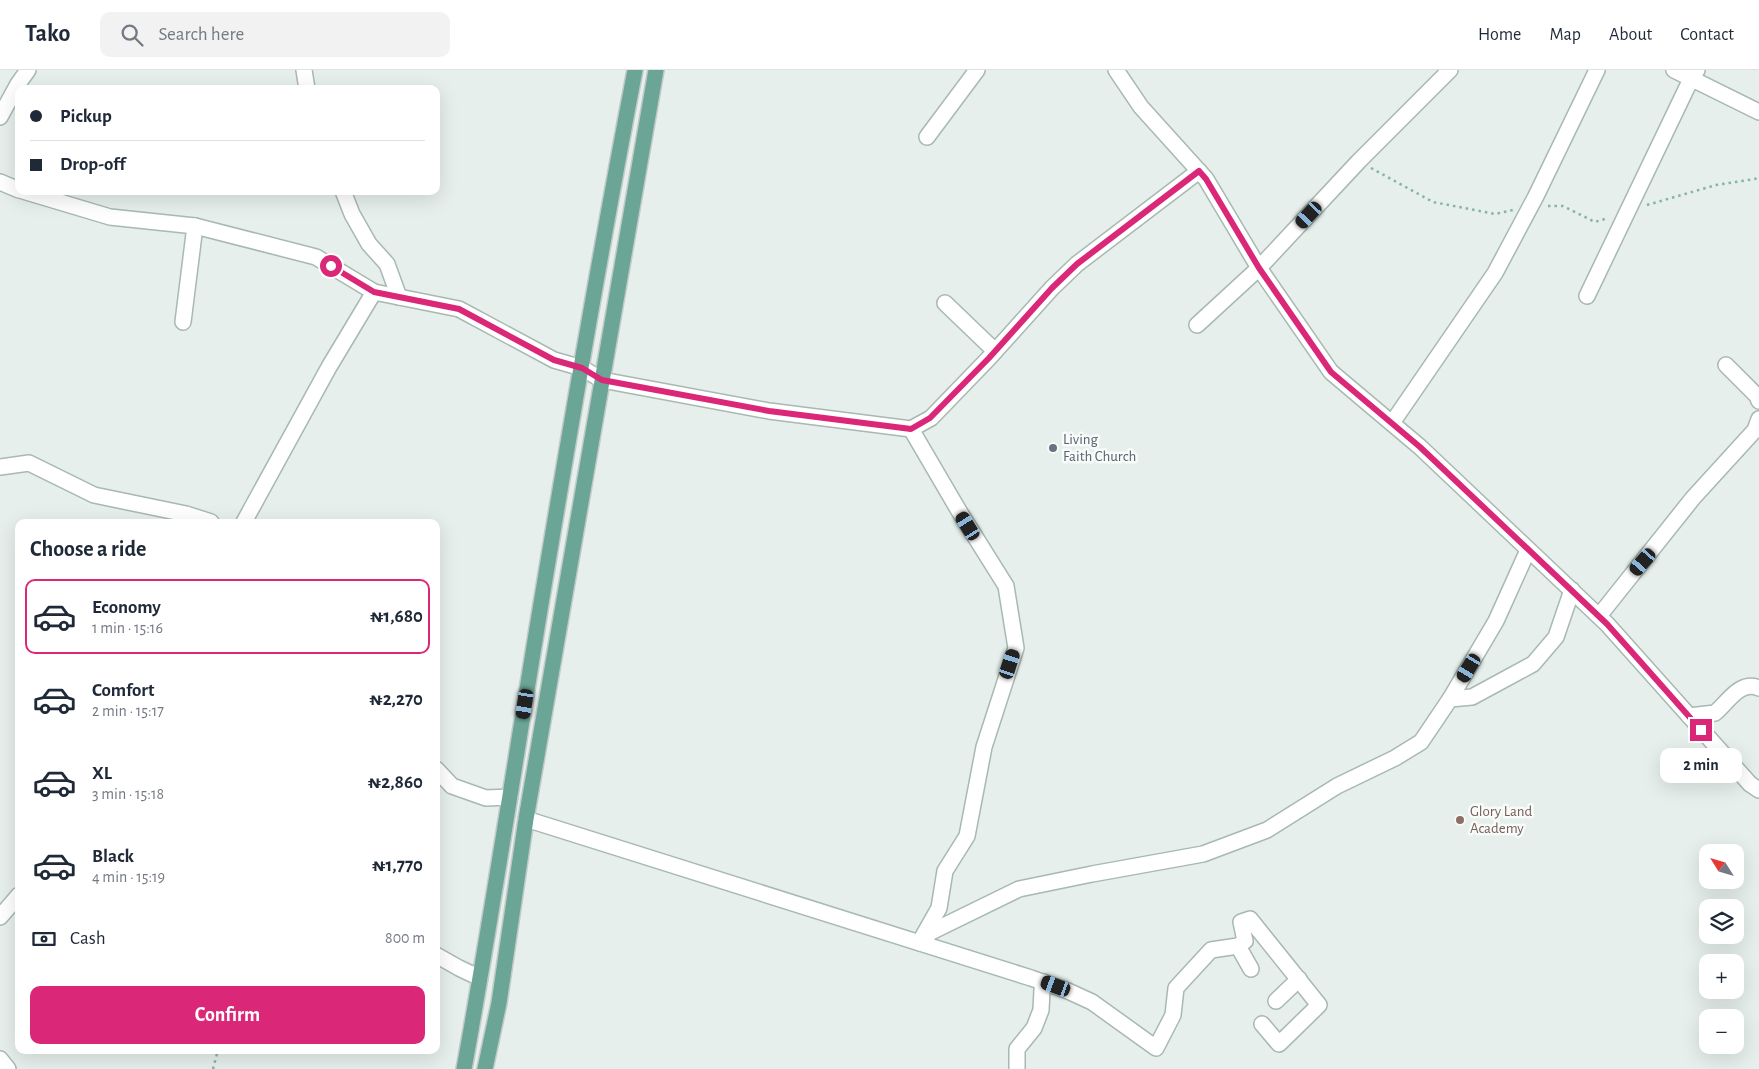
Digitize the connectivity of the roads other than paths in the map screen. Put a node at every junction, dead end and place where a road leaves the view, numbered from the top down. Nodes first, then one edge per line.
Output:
1 (28, 70) edge
2 (304, 70) edge
3 (635, 70) edge
4 (656, 70) edge
5 (977, 70) edge
6 (1116, 70) edge
7 (1450, 70) edge
8 (1597, 70) edge
9 (1674, 70) edge
10 (1694, 74) edge
11 (17, 85) edge
12 (306, 85) edge
13 (15, 90) edge
14 (1759, 112) edge
15 (0, 117) edge
16 (927, 137) dead end
17 (1199, 171) junction
18 (0, 182) edge
19 (15, 188) edge
20 (36, 195) edge
21 (345, 195) edge
22 (195, 226) junction
23 (1259, 268) junction
24 (374, 292) junction
25 (1587, 296) dead end
26 (399, 297) junction
27 (945, 303) dead end
28 (183, 322) dead end
29 (1197, 325) dead end
30 (995, 351) junction
31 (1726, 365) dead end
32 (582, 368) junction
33 (602, 380) junction
34 (1759, 401) edge
35 (1759, 419) edge
36 (1392, 423) junction
37 (911, 429) junction
38 (0, 467) edge
39 (202, 519) edge
40 (246, 519) edge
41 (1528, 550) junction
42 (1572, 590) junction
43 (1599, 616) junction
44 (1759, 688) edge
45 (1450, 699) junction
46 (1689, 716) junction
47 (440, 773) edge
48 (1759, 790) edge
49 (510, 797) junction
50 (526, 819) junction
51 (15, 900) edge
52 (0, 917) edge
53 (920, 943) junction
54 (1238, 946) junction
55 (440, 957) edge
56 (1251, 969) dead end
57 (480, 978) junction
58 (1299, 979) junction
59 (1044, 982) junction
60 (1276, 1001) dead end
61 (1262, 1024) dead end
62 (0, 1060) edge
63 (8, 1069) edge
64 (464, 1069) edge
65 (485, 1069) edge
66 (1017, 1069) edge

1 - 11 street
2 - 12 street
3 - 32 main road
4 - 33 main road
5 - 16 street
6 - 17 street
7 - 23 street
8 - 36 street
9 - 10 street
10 - 14 street
10 - 25 street
13 - 15 street
17 - 23 street
17 - 30 street
18 - 19 street
20 - 22 street
21 - 26 street
22 - 24 street
22 - 28 street
23 - 29 street
23 - 36 street
24 - 26 street
24 - 40 street
26 - 32 street
27 - 30 street
30 - 37 street
31 - 34 street
32 - 33 street
32 - 49 main road
33 - 37 street
33 - 50 main road
35 - 43 street
36 - 41 street
37 - 53 street
38 - 39 street
41 - 42 street
41 - 45 street
42 - 43 street
42 - 45 street
43 - 46 street
44 - 46 street
45 - 53 street
46 - 48 street
47 - 49 street
49 - 57 main road
50 - 53 street
50 - 65 main road
51 - 52 street
53 - 59 street
54 - 56 street
54 - 58 street
54 - 59 street
55 - 57 street
57 - 64 main road
58 - 60 street
58 - 61 street
59 - 66 street
62 - 63 street

